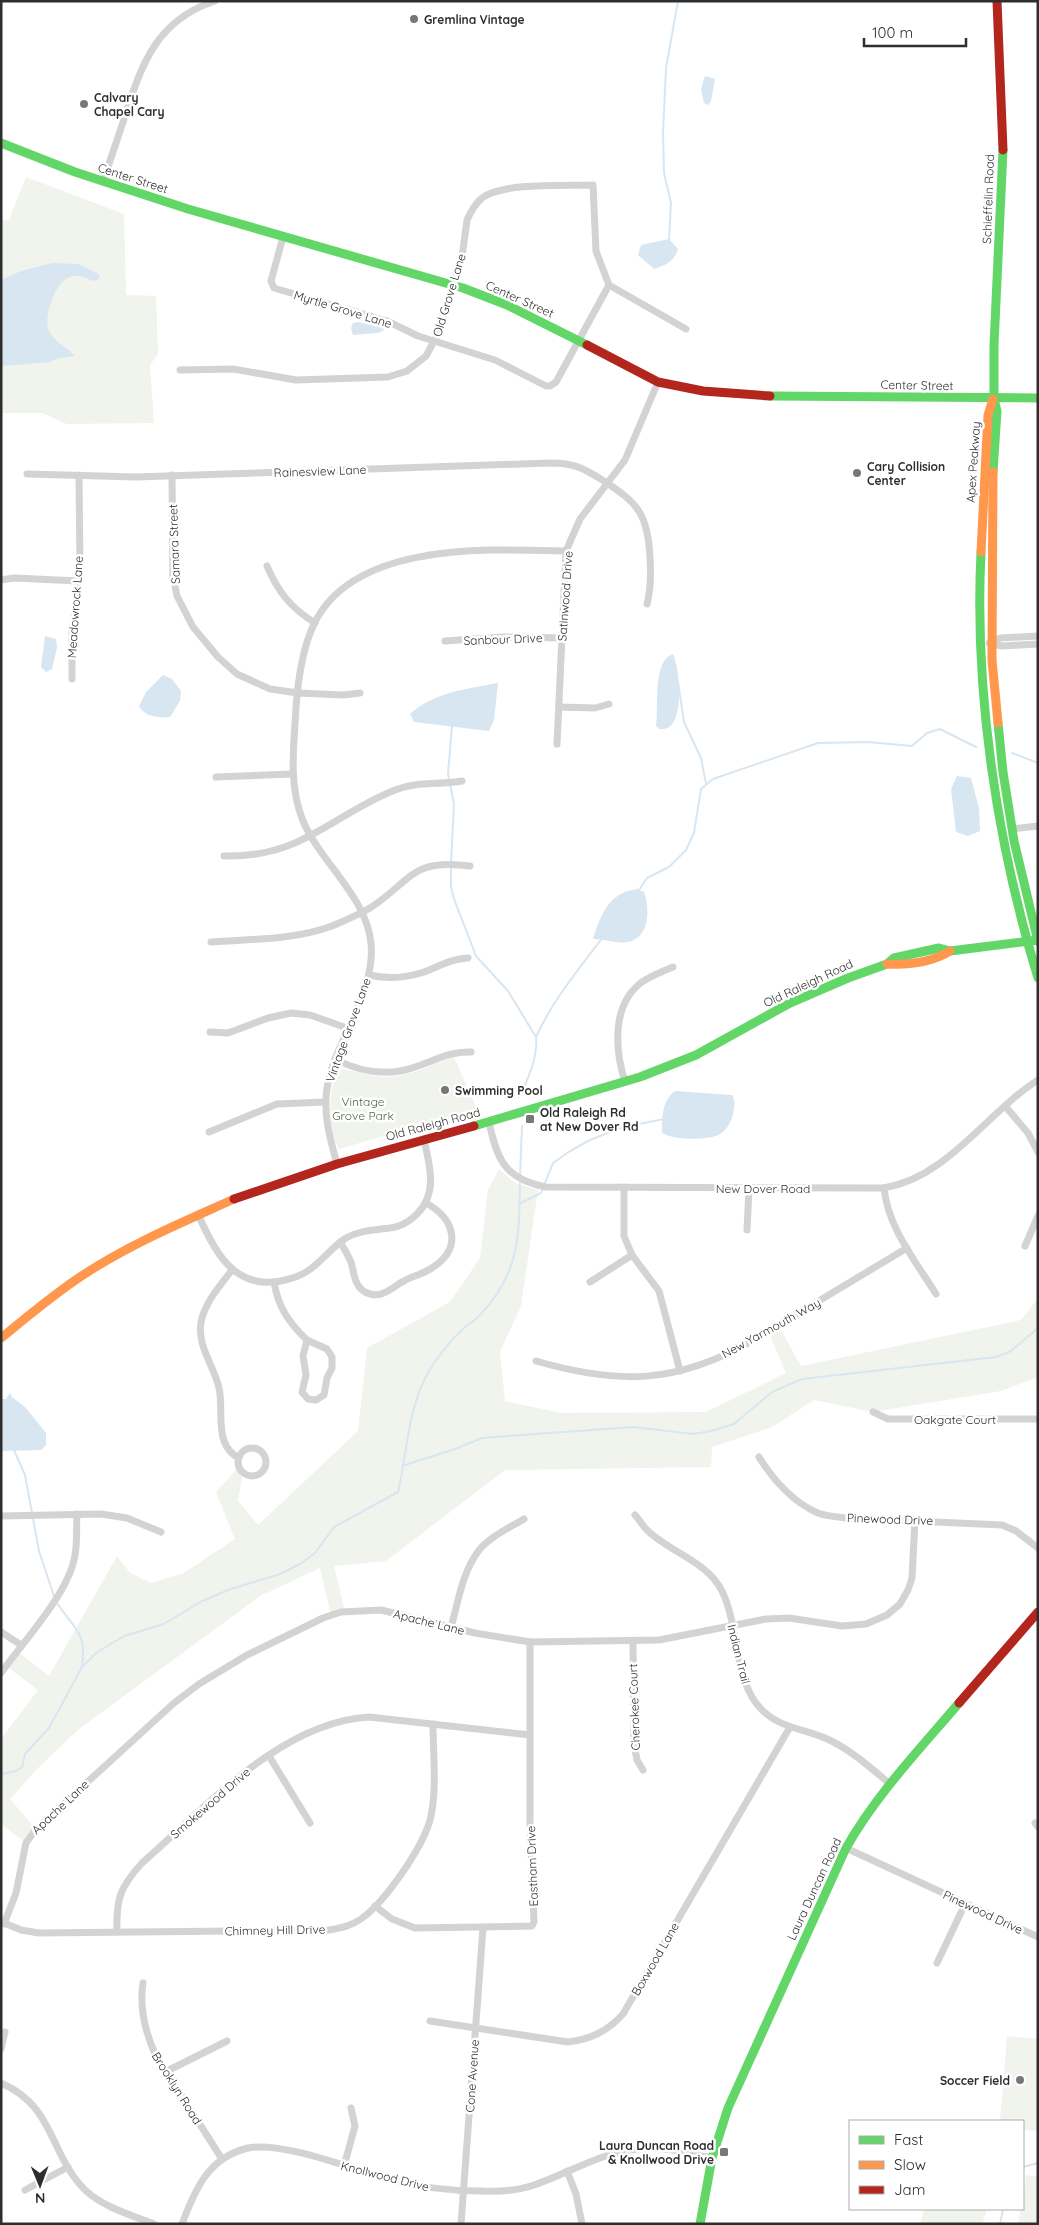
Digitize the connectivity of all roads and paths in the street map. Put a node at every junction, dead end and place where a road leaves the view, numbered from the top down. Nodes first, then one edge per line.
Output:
1 (215, 1) edge
2 (997, 1) edge
3 (1, 143) edge
4 (103, 182) junction
5 (283, 237) junction
6 (609, 285) junction
7 (453, 286) junction
8 (686, 329) dead end
9 (435, 341) junction
10 (578, 341) junction
11 (180, 370) dead end
12 (658, 382) junction
13 (1038, 398) edge
14 (994, 399) junction
15 (27, 474) dead end
16 (79, 475) junction
17 (172, 475) junction
18 (608, 484) junction
19 (566, 551) junction
20 (267, 566) dead end
21 (1, 580) edge
22 (79, 582) junction
23 (647, 604) dead end
24 (315, 623) junction
25 (1038, 636) edge
26 (562, 638) junction
27 (445, 641) dead end
28 (992, 642) junction
29 (981, 643) junction
30 (1038, 644) edge
31 (72, 679) dead end
32 (298, 693) junction
33 (360, 693) dead end
34 (610, 704) dead end
35 (559, 707) junction
36 (557, 744) dead end
37 (293, 774) junction
38 (216, 777) dead end
39 (462, 781) dead end
40 (1038, 826) edge
41 (1012, 828) junction
42 (311, 836) junction
43 (224, 856) dead end
44 (470, 866) dead end
45 (361, 912) junction
46 (1038, 940) edge
47 (211, 942) dead end
48 (1026, 942) junction
49 (468, 958) dead end
50 (673, 967) dead end
51 (369, 975) junction
52 (1038, 978) edge
53 (347, 1028) junction
54 (210, 1032) dead end
55 (471, 1052) dead end
56 (335, 1059) junction
57 (1038, 1080) edge
58 (625, 1082) junction
59 (325, 1102) junction
60 (1006, 1106) junction
61 (489, 1122) junction
62 (208, 1132) dead end
63 (424, 1140) junction
64 (1038, 1152) edge
65 (337, 1164) junction
66 (624, 1187) junction
67 (749, 1188) junction
68 (884, 1188) junction
69 (426, 1203) junction
70 (198, 1214) junction
71 (1038, 1216) edge
72 (747, 1230) dead end
73 (340, 1242) junction
74 (1026, 1246) dead end
75 (907, 1248) junction
76 (632, 1255) junction
77 (232, 1270) junction
78 (274, 1282) junction
79 (590, 1282) dead end
80 (936, 1294) dead end
81 (1, 1338) edge
82 (307, 1340) junction
83 (536, 1361) dead end
84 (680, 1371) junction
85 (873, 1412) dead end
86 (1038, 1419) edge
87 (239, 1458) junction
88 (759, 1458) dead end
89 (77, 1514) junction
90 (635, 1514) dead end
91 (1, 1516) edge
92 (524, 1519) dead end
93 (915, 1520) junction
94 (161, 1532) dead end
95 (1038, 1548) edge
96 (1038, 1612) edge
97 (732, 1626) junction
98 (451, 1627) junction
99 (1, 1632) edge
100 (633, 1641) junction
101 (530, 1642) junction
102 (21, 1645) junction
103 (1, 1673) edge
104 (433, 1724) junction
105 (790, 1727) junction
106 (530, 1735) junction
107 (269, 1756) junction
108 (644, 1770) dead end
109 (890, 1784) junction
110 (310, 1823) dead end
111 (846, 1848) junction
112 (965, 1904) junction
113 (376, 1906) junction
114 (3, 1923) edge
115 (483, 1928) junction
116 (117, 1931) junction
117 (1038, 1937) edge
118 (937, 1963) dead end
119 (143, 1983) dead end
120 (430, 2022) dead end
121 (475, 2029) junction
122 (5, 2032) dead end
123 (227, 2041) dead end
124 (1, 2049) edge
125 (165, 2072) junction
126 (1, 2083) edge
127 (351, 2108) dead end
128 (712, 2158) junction
129 (222, 2159) junction
130 (344, 2166) junction
131 (68, 2167) junction
132 (567, 2171) junction
133 (25, 2190) dead end
134 (464, 2190) junction
135 (154, 2224) edge
136 (182, 2224) edge
137 (461, 2224) edge
138 (582, 2224) edge
139 (700, 2224) edge

1 - 4 street
2 - 14 main road, Schieffelin Road
3 - 4 main road, Center Street
4 - 5 main road, Center Street
5 - 7 main road, Center Street
5 - 9 street, Myrtle Grove Lane
6 - 7 street, Old Grove Lane
6 - 8 street
6 - 10 street
7 - 9 street, Old Grove Lane
7 - 10 main road, Center Street
9 - 10 street, Myrtle Grove Lane
9 - 11 street, Old Grove Lane
10 - 12 main road, Center Street
12 - 14 main road, Center Street
12 - 18 street, Satinwood Drive
13 - 14 main road, Center Street
14 - 28 main road, Apex Peakway
14 - 29 main road, Apex Peakway
15 - 16 street, Rainesview Lane
16 - 17 street, Rainesview Lane
16 - 22 street, Meadowrock Lane
17 - 18 street, Rainesview Lane
17 - 32 street, Samara Street
18 - 19 street, Satinwood Drive
18 - 23 street, Rainesview Lane
19 - 24 street, Vintage Grove Lane
19 - 26 street, Satinwood Drive
20 - 24 street
21 - 22 street
22 - 31 street, Meadowrock Lane
24 - 32 street, Vintage Grove Lane
25 - 28 street
26 - 27 street, Sanbour Drive
26 - 35 street, Satinwood Drive
28 - 29 street
28 - 30 street
28 - 41 main road, Apex Peakway
29 - 48 main road, Apex Peakway
32 - 33 street, Samara Street
32 - 37 street, Vintage Grove Lane
34 - 35 street
35 - 36 street, Satinwood Drive
37 - 38 street
37 - 42 street, Vintage Grove Lane
39 - 42 street
40 - 41 street
41 - 46 main road, Apex Peakway
42 - 43 street
42 - 45 street, Vintage Grove Lane
44 - 45 street
45 - 47 street
45 - 51 street, Vintage Grove Lane
46 - 48 main road, Old Raleigh Road
48 - 52 main road, Apex Peakway
48 - 58 main road, Old Raleigh Road
49 - 51 street
50 - 58 street
51 - 53 street, Vintage Grove Lane
53 - 54 street
53 - 56 street, Vintage Grove Lane
55 - 56 street
56 - 59 street, Vintage Grove Lane
57 - 60 street, New Dover Road
58 - 61 main road, Old Raleigh Road
59 - 62 street
59 - 65 street, Vintage Grove Lane
60 - 64 street
60 - 68 street, New Dover Road
61 - 63 main road, Old Raleigh Road
61 - 66 street, New Dover Road
63 - 65 main road, Old Raleigh Road
63 - 69 street
65 - 70 main road, Old Raleigh Road
66 - 67 street, New Dover Road
66 - 76 street
67 - 68 street, New Dover Road
67 - 72 street
68 - 75 street
69 - 73 street
69 - 73 street
70 - 77 street
70 - 81 main road, Old Raleigh Road
71 - 74 street
73 - 78 street
75 - 80 street
75 - 84 street, New Yarmouth Way
76 - 79 street
76 - 84 street
77 - 78 street
77 - 87 street
78 - 82 street
82 - 82 street
83 - 84 street, New Yarmouth Way
85 - 86 street, Oakgate Court
87 - 87 street
88 - 93 street, Pinewood Drive
89 - 91 street
89 - 94 street
89 - 102 street
90 - 97 street, Indian Trail
92 - 98 street
93 - 95 street, Pinewood Drive
93 - 97 street, Apache Lane
96 - 109 main road, Laura Duncan Road
97 - 100 street, Apache Lane
97 - 105 street, Indian Trail
98 - 101 street, Apache Lane
98 - 114 street, Apache Lane
99 - 102 street
100 - 101 street, Apache Lane
100 - 108 street, Cherokee Court
101 - 106 street, Eastham Drive
102 - 103 street
104 - 106 street, Smokewood Drive
104 - 107 street, Smokewood Drive
104 - 113 street, Chimney Hill Drive
105 - 109 street, Indian Trail
105 - 121 street, Boxwood Lane
106 - 115 street, Eastham Drive
107 - 110 street
107 - 116 street, Smokewood Drive
109 - 111 main road, Laura Duncan Road
111 - 112 street, Pinewood Drive
111 - 128 main road, Laura Duncan Road
112 - 117 street, Pinewood Drive
112 - 118 street
113 - 115 street, Eastham Drive
113 - 116 street, Chimney Hill Drive
114 - 116 street, Chimney Hill Drive
115 - 121 street, Cone Avenue
119 - 125 street, Brooklyn Road
120 - 121 street, Boxwood Lane
121 - 134 street, Cone Avenue
122 - 124 street
123 - 125 street
125 - 129 street, Brooklyn Road
126 - 131 street
127 - 130 street
128 - 132 street, Knollwood Drive
128 - 139 main road, Laura Duncan Road
129 - 130 street, Knollwood Drive
129 - 136 street, Knollwood Drive
130 - 134 street, Knollwood Drive
131 - 133 street
131 - 135 street
132 - 134 street, Knollwood Drive
132 - 138 street
134 - 137 street, Cone Avenue

